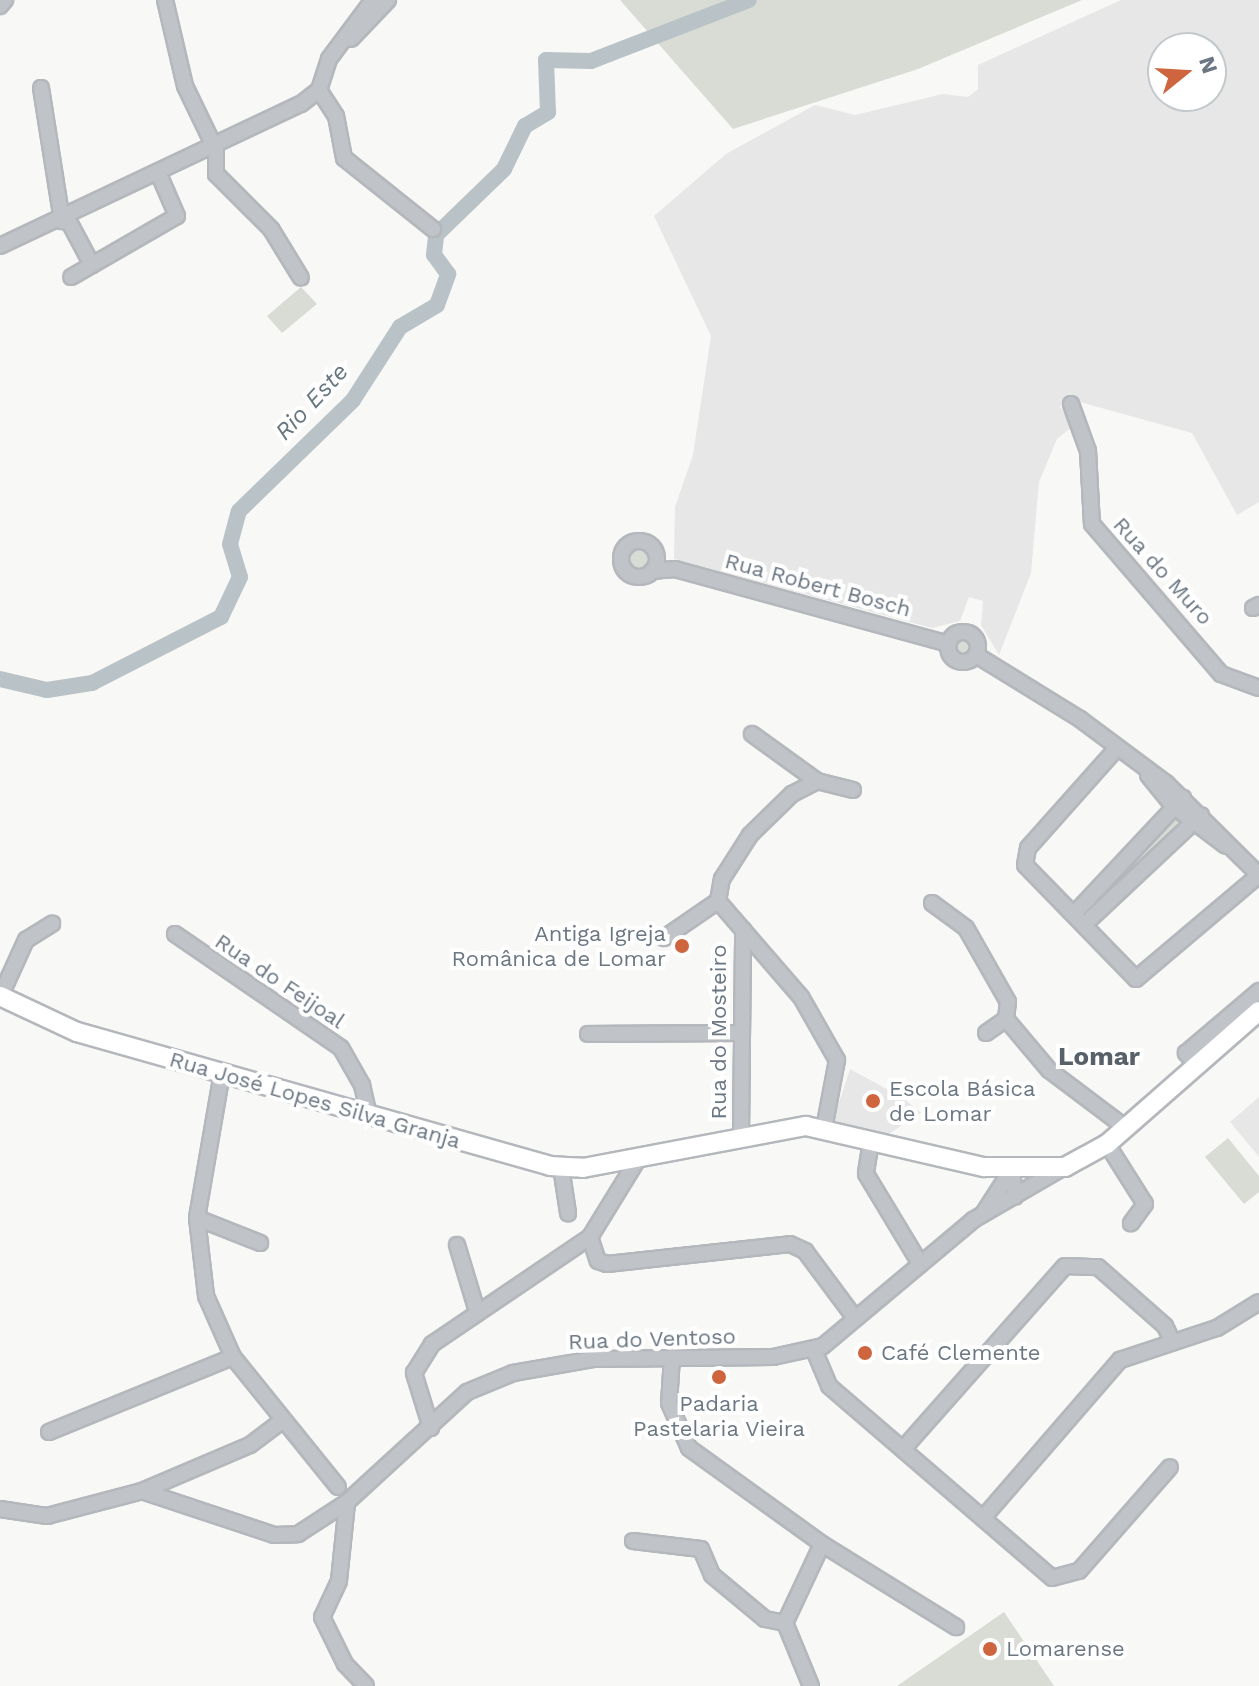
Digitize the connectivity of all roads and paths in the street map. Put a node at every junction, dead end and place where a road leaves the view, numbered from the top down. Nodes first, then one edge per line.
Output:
1 (5, 0) edge
2 (165, 0) edge
3 (373, 0) edge
4 (388, 0) edge
5 (0, 6) edge
6 (333, 54) junction
7 (41, 88) dead end
8 (319, 90) junction
9 (214, 146) junction
10 (158, 172) junction
11 (64, 220) junction
12 (433, 229) dead end
13 (0, 246) edge
14 (92, 265) junction
15 (71, 277) dead end
16 (301, 278) dead end
17 (1071, 404) dead end
18 (655, 552) junction
19 (675, 569) junction
20 (652, 571) junction
21 (949, 644) junction
22 (976, 655) junction
23 (1259, 688) edge
24 (752, 734) dead end
25 (1117, 748) junction
26 (817, 781) junction
27 (853, 790) dead end
28 (1178, 802) junction
29 (1198, 821) junction
30 (1259, 875) edge
31 (718, 901) junction
32 (932, 903) dead end
33 (1080, 918) junction
34 (52, 924) dead end
35 (743, 930) junction
36 (175, 934) dead end
37 (664, 938) dead end
38 (1259, 991) edge
39 (0, 996) edge
40 (1259, 1011) edge
41 (1006, 1019) junction
42 (737, 1033) junction
43 (986, 1033) dead end
44 (588, 1034) dead end
45 (1198, 1066) junction
46 (222, 1073) junction
47 (369, 1115) junction
48 (1126, 1128) junction
49 (824, 1129) junction
50 (741, 1134) junction
51 (871, 1141) junction
52 (1107, 1144) junction
53 (638, 1159) junction
54 (561, 1167) junction
55 (984, 1167) junction
56 (1065, 1167) junction
57 (1012, 1169) junction
58 (995, 1193) junction
59 (1015, 1197) junction
60 (568, 1213) dead end
61 (982, 1215) junction
62 (197, 1218) junction
63 (1131, 1223) dead end
64 (590, 1237) junction
65 (260, 1243) dead end
66 (457, 1245) dead end
67 (919, 1262) junction
68 (1259, 1302) edge
69 (476, 1308) junction
70 (855, 1318) junction
71 (1172, 1341) junction
72 (814, 1350) junction
73 (233, 1357) junction
74 (672, 1357) junction
75 (282, 1421) junction
76 (431, 1428) junction
77 (49, 1432) dead end
78 (903, 1449) junction
79 (1170, 1467) dead end
80 (338, 1487) dead end
81 (142, 1491) junction
82 (347, 1502) junction
83 (0, 1509) edge
84 (983, 1518) junction
85 (633, 1541) dead end
86 (822, 1544) junction
87 (785, 1623) junction
88 (956, 1627) dead end
89 (366, 1686) edge
90 (811, 1686) edge

1 - 5 street
2 - 9 street
3 - 6 street
4 - 6 street
6 - 8 street
7 - 11 street
8 - 9 street
8 - 12 street
9 - 10 street
9 - 16 street
10 - 11 street
10 - 14 street
11 - 13 street
11 - 14 street
14 - 15 street
17 - 23 street, Rua do Muro
18 - 19 street, Rua Robert Bosch
18 - 20 street
18 - 20 street, Rua Robert Bosch
19 - 20 street, Rua Robert Bosch
19 - 21 street, Rua Robert Bosch
21 - 22 street, Rua Robert Bosch
21 - 22 street, Rua Robert Bosch
22 - 25 street
24 - 26 street
25 - 28 street
25 - 33 street
26 - 27 street
26 - 31 street
28 - 29 street
28 - 33 street
29 - 30 street
29 - 33 street
30 - 33 street
31 - 35 street
31 - 37 street
32 - 41 street
34 - 39 street
35 - 42 street, Rua do Mosteiro
35 - 49 street
36 - 47 street, Rua do Feijoal
38 - 45 street
39 - 46 main road, Rua José Lopes Silva Granja
40 - 45 main road
41 - 43 street
41 - 48 street
42 - 44 street
42 - 50 street, Rua do Mosteiro
45 - 48 main road
46 - 47 main road, Rua José Lopes Silva Granja
46 - 62 street
47 - 54 main road, Rua José Lopes Silva Granja
48 - 52 main road
49 - 50 main road, Rua José Lopes Silva Granja
49 - 51 main road, Rua José Lopes Silva Granja
50 - 53 main road, Rua José Lopes Silva Granja
51 - 55 main road, Rua José Lopes Silva Granja
51 - 67 street
52 - 56 main road
52 - 63 street
53 - 54 main road, Rua José Lopes Silva Granja
53 - 64 street
54 - 60 street
55 - 57 main road, Rua José Lopes Silva Granja
55 - 58 street
56 - 57 main road, Rua José Lopes Silva Granja
56 - 59 street
57 - 58 street
57 - 59 street
58 - 61 street
59 - 61 street
61 - 67 street
62 - 65 street
62 - 73 street
64 - 69 street
64 - 70 street
66 - 69 street
67 - 70 street
68 - 71 street
69 - 76 street
70 - 72 street
71 - 78 street
71 - 84 street
72 - 74 street, Rua do Ventoso
72 - 78 street
73 - 75 street
73 - 77 street
74 - 76 street, Rua do Ventoso
74 - 86 street
75 - 80 street
75 - 81 street
76 - 82 street, Rua do Ventoso
78 - 84 street
79 - 84 street
81 - 82 street, Rua do Ventoso
81 - 83 street
82 - 89 street
85 - 87 street
86 - 87 street
86 - 88 street
87 - 90 street

